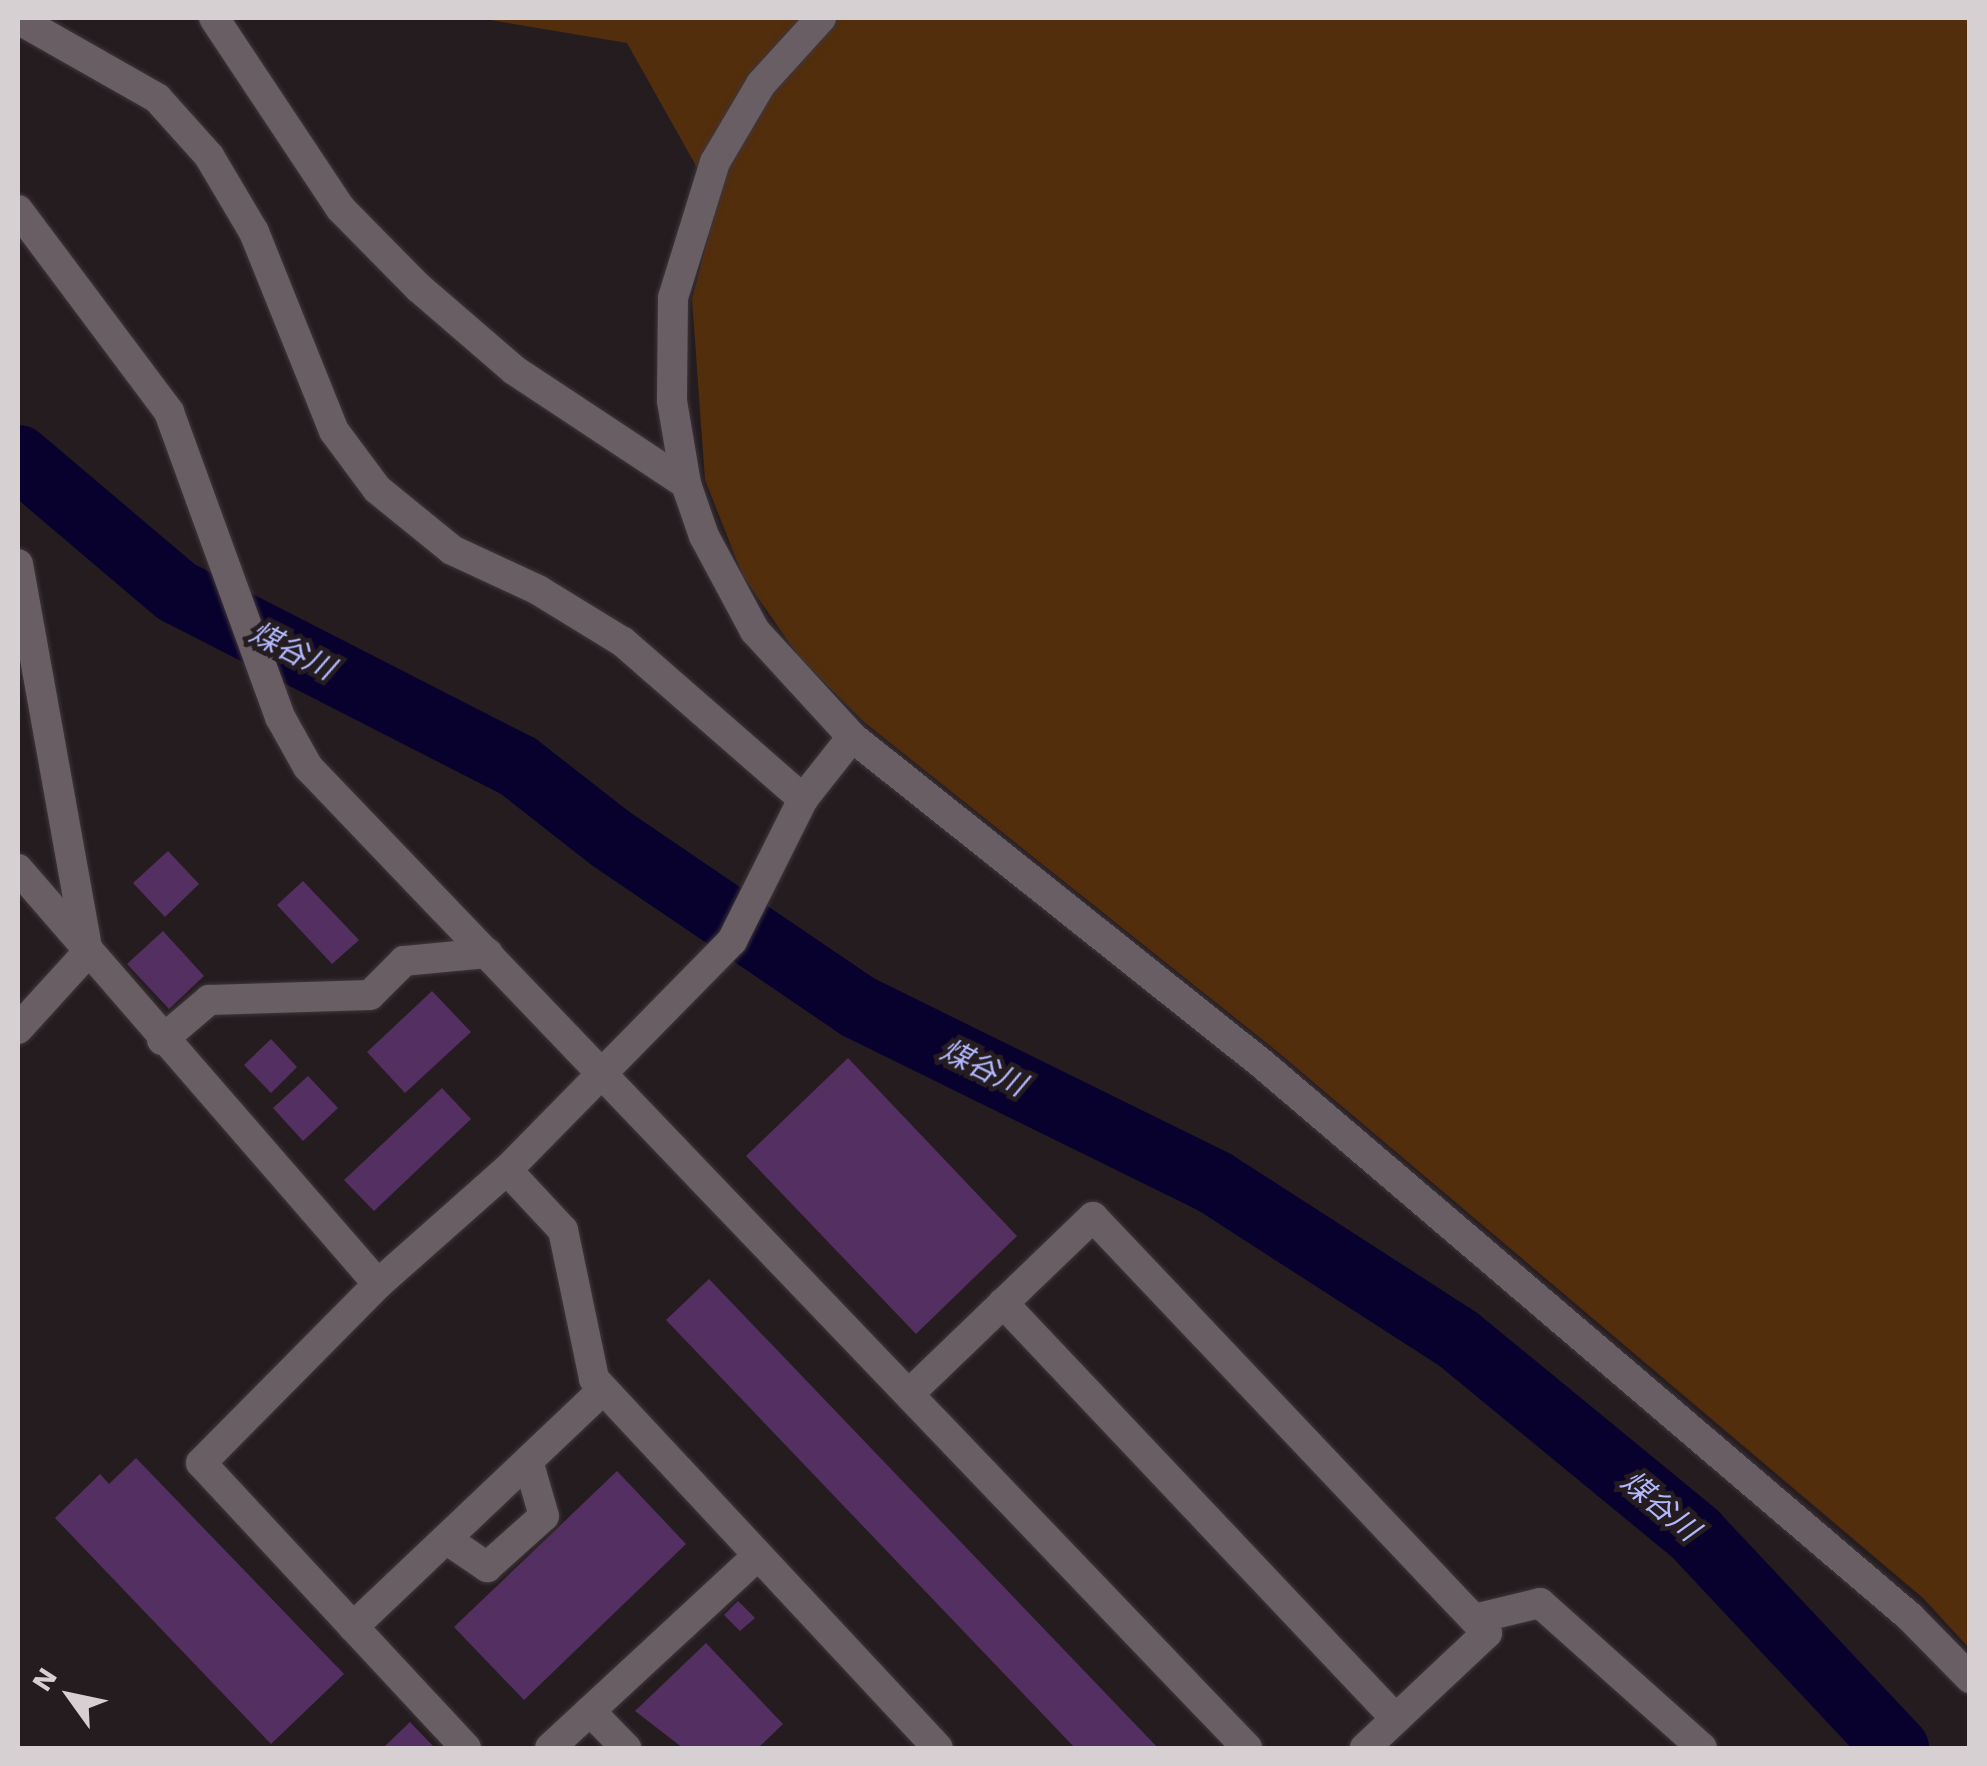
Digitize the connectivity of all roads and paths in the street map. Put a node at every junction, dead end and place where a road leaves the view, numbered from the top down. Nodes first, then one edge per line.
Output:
1 (214, 18) edge
2 (821, 18) edge
3 (18, 19) edge
4 (18, 210) edge
5 (686, 484) junction
6 (18, 564) edge
7 (852, 736) junction
8 (796, 812) junction
9 (18, 869) edge
10 (88, 952) junction
11 (488, 953) junction
12 (18, 1029) edge
13 (162, 1040) junction
14 (602, 1068) junction
15 (507, 1170) junction
16 (378, 1284) junction
17 (1003, 1304) junction
18 (602, 1390) junction
19 (910, 1392) junction
20 (528, 1461) junction
21 (446, 1538) junction
22 (757, 1556) junction
23 (1474, 1619) junction
24 (353, 1627) junction
25 (1970, 1678) edge
26 (590, 1711) junction
27 (1396, 1719) junction
28 (925, 1744) edge
29 (466, 1748) edge
30 (550, 1748) edge
31 (626, 1748) edge
32 (1247, 1748) edge
33 (1365, 1748) edge
34 (1702, 1748) edge

1 - 5 lane
2 - 5 lane
3 - 8 lane
4 - 11 lane
5 - 7 lane
6 - 10 lane
7 - 8 lane
7 - 25 lane
8 - 14 lane
9 - 10 lane
10 - 12 lane
10 - 13 lane
11 - 13 lane
11 - 14 lane
13 - 16 lane
14 - 15 lane
14 - 19 lane
15 - 16 lane
15 - 18 lane
16 - 24 lane
17 - 19 lane
17 - 23 lane
17 - 27 lane
18 - 20 lane
18 - 22 lane
19 - 32 lane
20 - 21 lane
20 - 21 lane
21 - 24 lane
22 - 26 lane
22 - 28 lane
23 - 27 lane
23 - 34 lane
24 - 29 lane
26 - 30 lane
26 - 31 lane
27 - 33 lane

